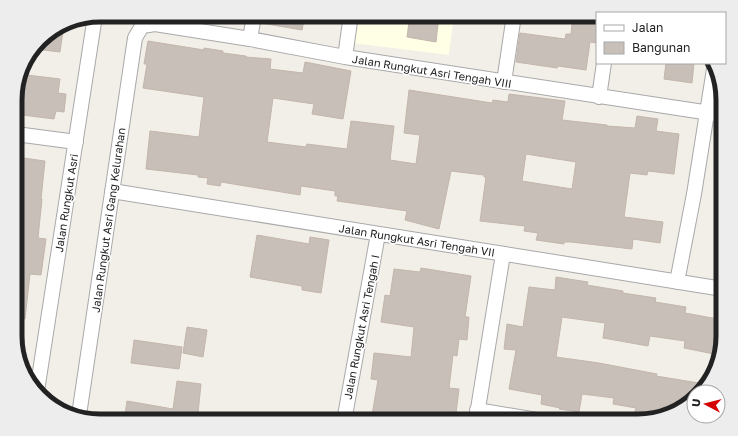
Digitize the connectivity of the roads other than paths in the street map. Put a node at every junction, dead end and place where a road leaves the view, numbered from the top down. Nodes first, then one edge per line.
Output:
1 (253, 22) edge
2 (350, 22) edge
3 (513, 22) edge
4 (94, 23) edge
5 (142, 26) joint
6 (250, 39) junction
7 (345, 58) junction
8 (604, 64) edge
9 (713, 79) edge
10 (504, 82) junction
11 (599, 96) junction
12 (708, 113) junction
13 (716, 114) edge
14 (22, 135) edge
15 (76, 142) junction
16 (112, 191) junction
17 (378, 234) junction
18 (503, 254) junction
19 (677, 282) junction
20 (716, 288) edge
21 (38, 383) edge
22 (80, 411) edge
23 (345, 414) edge
24 (476, 414) edge

1 - 6 street
2 - 7 street
3 - 10 street
4 - 15 street, Jalan Rungkut Asri
5 - 6 street, Jalan Rungkut Asri Tengah VIII
5 - 16 street, Jalan Rungkut Asri Gang Kelurahan
6 - 7 street, Jalan Rungkut Asri Tengah VIII
7 - 10 street, Jalan Rungkut Asri Tengah VIII
8 - 11 street
9 - 12 street
10 - 11 street, Jalan Rungkut Asri Tengah VIII
11 - 12 street, Jalan Rungkut Asri Tengah VIII
12 - 13 street, Jalan Rungkut Asri Tengah VIII
12 - 19 street
14 - 15 street
15 - 21 street, Jalan Rungkut Asri
16 - 17 street, Jalan Rungkut Asri Tengah VII
16 - 22 street, Jalan Rungkut Asri Gang Kelurahan
17 - 18 street, Jalan Rungkut Asri Tengah VII
17 - 23 street, Jalan Rungkut Asri Tengah I
18 - 19 street, Jalan Rungkut Asri Tengah VII
18 - 24 street
19 - 20 street, Jalan Rungkut Asri Tengah VII

